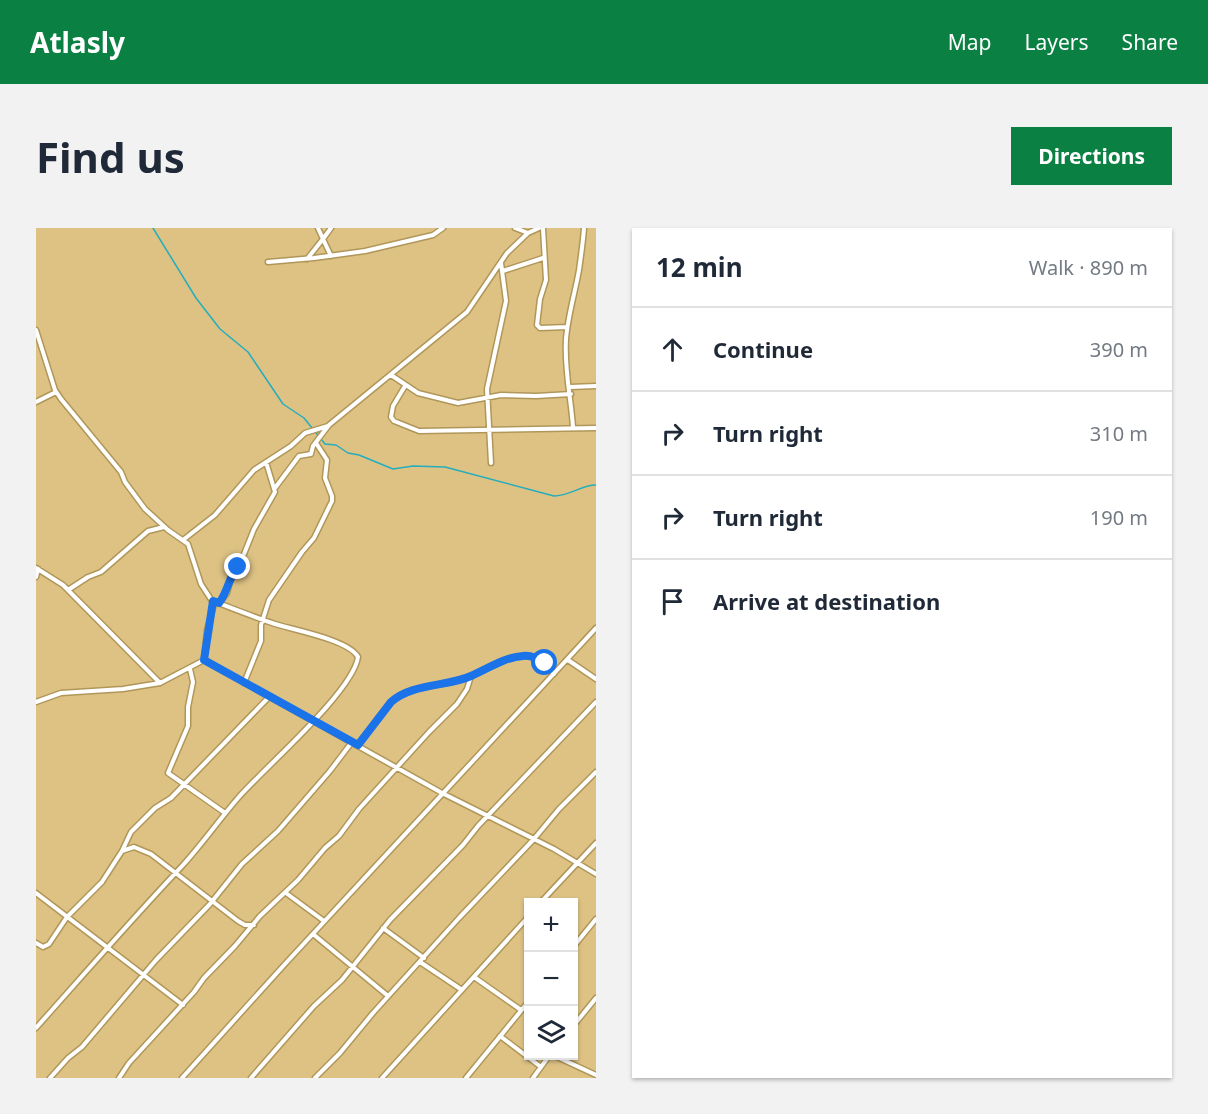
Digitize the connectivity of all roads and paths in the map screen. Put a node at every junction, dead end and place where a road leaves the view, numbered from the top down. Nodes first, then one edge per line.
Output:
1 (318, 228) edge
2 (330, 228) edge
3 (443, 228) edge
4 (515, 228) edge
5 (541, 228) edge
6 (584, 228) edge
7 (528, 233) junction
8 (323, 239) junction
9 (331, 256) junction
10 (543, 258) junction
11 (307, 259) junction
12 (501, 261) junction
13 (268, 262) dead end
14 (503, 272) junction
15 (567, 327) junction
16 (36, 330) edge
17 (391, 375) junction
18 (405, 386) junction
19 (596, 386) edge
20 (570, 387) junction
21 (56, 392) junction
22 (571, 394) junction
23 (487, 397) junction
24 (36, 402) edge
25 (328, 426) junction
26 (573, 427) junction
27 (596, 428) edge
28 (489, 429) junction
29 (316, 443) junction
30 (266, 462) junction
31 (491, 463) dead end
32 (275, 488) junction
33 (164, 527) junction
34 (183, 540) junction
35 (37, 568) edge
36 (36, 577) edge
37 (68, 590) junction
38 (213, 601) junction
39 (219, 603) junction
40 (263, 620) junction
41 (596, 628) edge
42 (204, 660) junction
43 (568, 660) junction
44 (190, 669) junction
45 (554, 674) junction
46 (471, 676) junction
47 (596, 679) edge
48 (160, 683) junction
49 (244, 683) junction
50 (269, 697) junction
51 (36, 702) edge
52 (596, 702) edge
53 (312, 721) junction
54 (352, 742) junction
55 (358, 745) junction
56 (398, 767) junction
57 (596, 772) edge
58 (185, 784) junction
59 (442, 793) junction
60 (225, 813) junction
61 (489, 816) junction
62 (534, 840) junction
63 (596, 843) edge
64 (122, 851) junction
65 (577, 863) junction
66 (176, 872) junction
67 (596, 874) edge
68 (36, 893) edge
69 (286, 893) junction
70 (546, 898) edge
71 (212, 901) junction
72 (67, 917) junction
73 (596, 919) edge
74 (324, 921) junction
75 (524, 921) edge
76 (254, 925) junction
77 (383, 928) junction
78 (313, 934) junction
79 (578, 940) edge
80 (36, 943) edge
81 (108, 948) junction
82 (422, 960) junction
83 (352, 966) junction
84 (143, 975) junction
85 (474, 977) junction
86 (462, 990) junction
87 (388, 996) junction
88 (596, 998) edge
89 (183, 1005) junction
90 (524, 1006) edge
91 (521, 1010) junction
92 (578, 1019) edge
93 (36, 1028) edge
94 (500, 1036) junction
95 (546, 1060) edge
96 (564, 1060) edge
97 (541, 1067) junction
98 (596, 1075) edge
99 (50, 1078) edge
100 (119, 1078) edge
101 (182, 1078) edge
102 (251, 1078) edge
103 (315, 1078) edge
104 (382, 1078) edge
105 (466, 1078) edge
106 (533, 1078) edge

1 - 8 street
2 - 8 street
3 - 9 street
4 - 7 street
5 - 7 street
5 - 10 street
6 - 15 street
7 - 12 street
8 - 9 street
8 - 11 street
9 - 11 street
10 - 14 street
10 - 15 street
11 - 13 street
12 - 14 street
12 - 17 street
14 - 23 street
15 - 20 street
16 - 21 street
17 - 18 street
17 - 25 street
18 - 23 street
18 - 28 street
19 - 20 street
20 - 22 street
21 - 24 street
21 - 33 street
22 - 23 street
22 - 26 street
23 - 28 street
25 - 29 street
25 - 30 street
26 - 27 street
26 - 28 street
28 - 31 street
29 - 32 street
29 - 40 street
30 - 32 street
30 - 34 street
32 - 39 street
33 - 34 street
33 - 37 street
34 - 38 street
35 - 36 street
35 - 37 street
37 - 48 street
38 - 39 street
38 - 42 street
39 - 40 street
40 - 49 street
40 - 53 street
41 - 43 street
42 - 44 street
42 - 49 street
43 - 45 street
43 - 47 street
44 - 48 street
44 - 58 street
45 - 46 street
45 - 59 street
46 - 55 street
46 - 56 street
48 - 51 street
49 - 50 street
50 - 53 street
50 - 58 street
52 - 61 street
53 - 54 street
53 - 60 street
54 - 55 street
54 - 71 street
55 - 56 street
56 - 59 street
56 - 69 street
57 - 62 street
58 - 60 street
58 - 64 street
59 - 61 street
59 - 74 street
60 - 66 street
61 - 62 street
61 - 77 street
62 - 65 street
62 - 82 street
63 - 65 street
64 - 66 street
64 - 72 street
65 - 67 street
65 - 70 street
66 - 71 street
66 - 81 street
68 - 72 street
69 - 74 street
69 - 76 street
71 - 76 street
71 - 84 street
72 - 80 street
72 - 81 street
73 - 79 street
74 - 78 street
75 - 85 street
76 - 89 street
77 - 82 street
77 - 83 street
78 - 83 street
78 - 101 street
81 - 84 street
81 - 93 street
82 - 86 street
82 - 87 street
83 - 87 street
83 - 102 street
84 - 89 street
84 - 99 street
85 - 86 street
85 - 91 street
86 - 104 street
87 - 103 street
88 - 92 street
89 - 100 street
90 - 91 street
91 - 94 street
94 - 97 street
94 - 105 street
95 - 97 street
96 - 98 street
97 - 106 street

